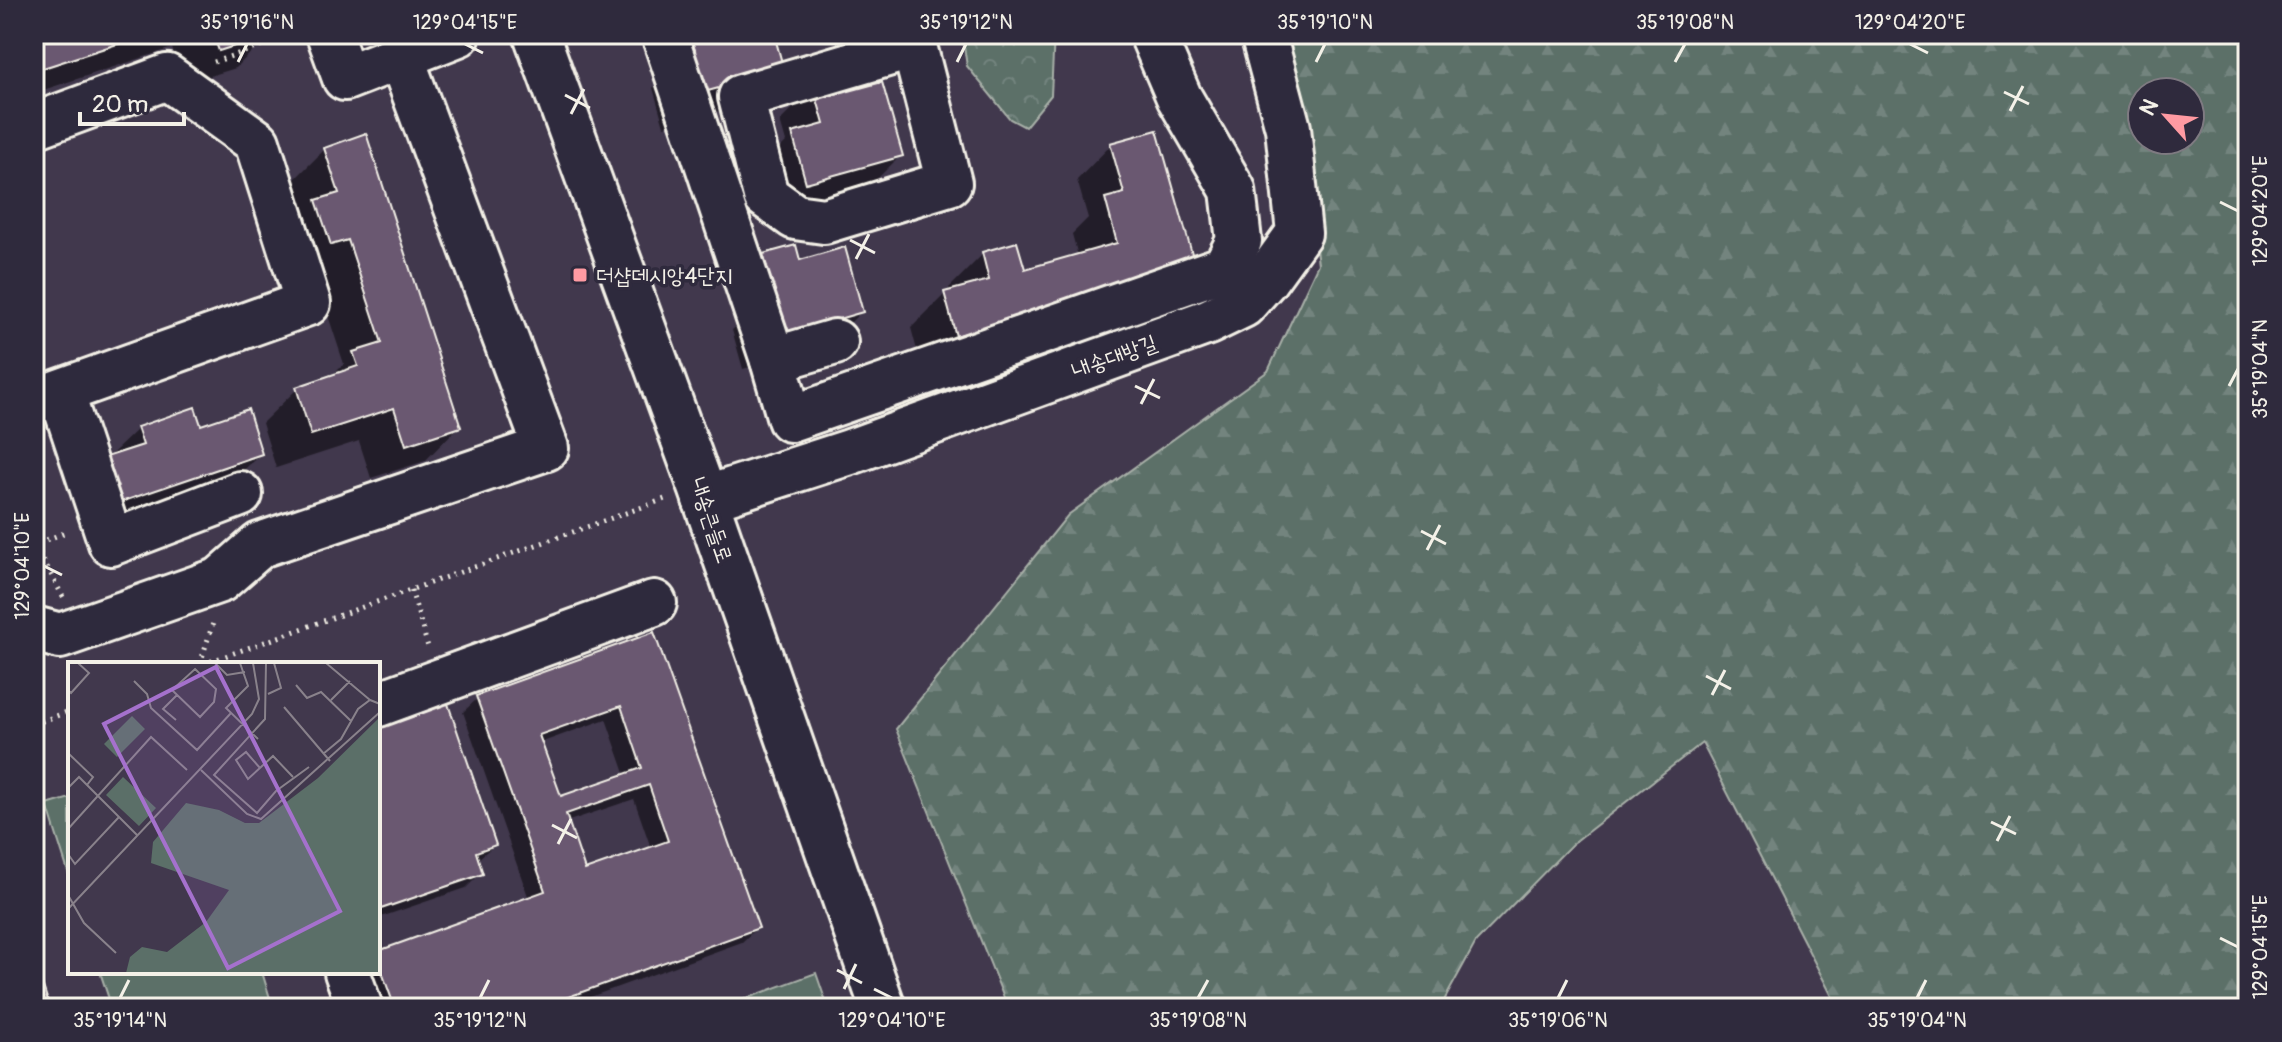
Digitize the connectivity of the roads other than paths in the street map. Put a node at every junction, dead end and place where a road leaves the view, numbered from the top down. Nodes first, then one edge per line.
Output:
1 (329, 34) edge
2 (458, 34) edge
3 (536, 34) edge
4 (664, 34) edge
5 (1152, 34) edge
6 (1263, 34) edge
7 (912, 40) edge
8 (401, 57) junction
9 (34, 126) edge
10 (835, 342) dead end
11 (773, 360) junction
12 (47, 397) edge
13 (703, 493) junction
14 (240, 494) dead end
15 (654, 603) dead end
16 (34, 629) edge
17 (380, 703) edge
18 (348, 974) edge
19 (360, 1008) edge
20 (883, 1008) edge

1 - 8 street
2 - 8 street
3 - 13 street, 내송큰들로
4 - 11 street
5 - 11 street
6 - 13 street, 내송대방길
7 - 7 street
8 - 16 street
9 - 12 street
10 - 11 street
12 - 14 street
13 - 20 street, 내송큰들로
15 - 17 street
18 - 19 street

